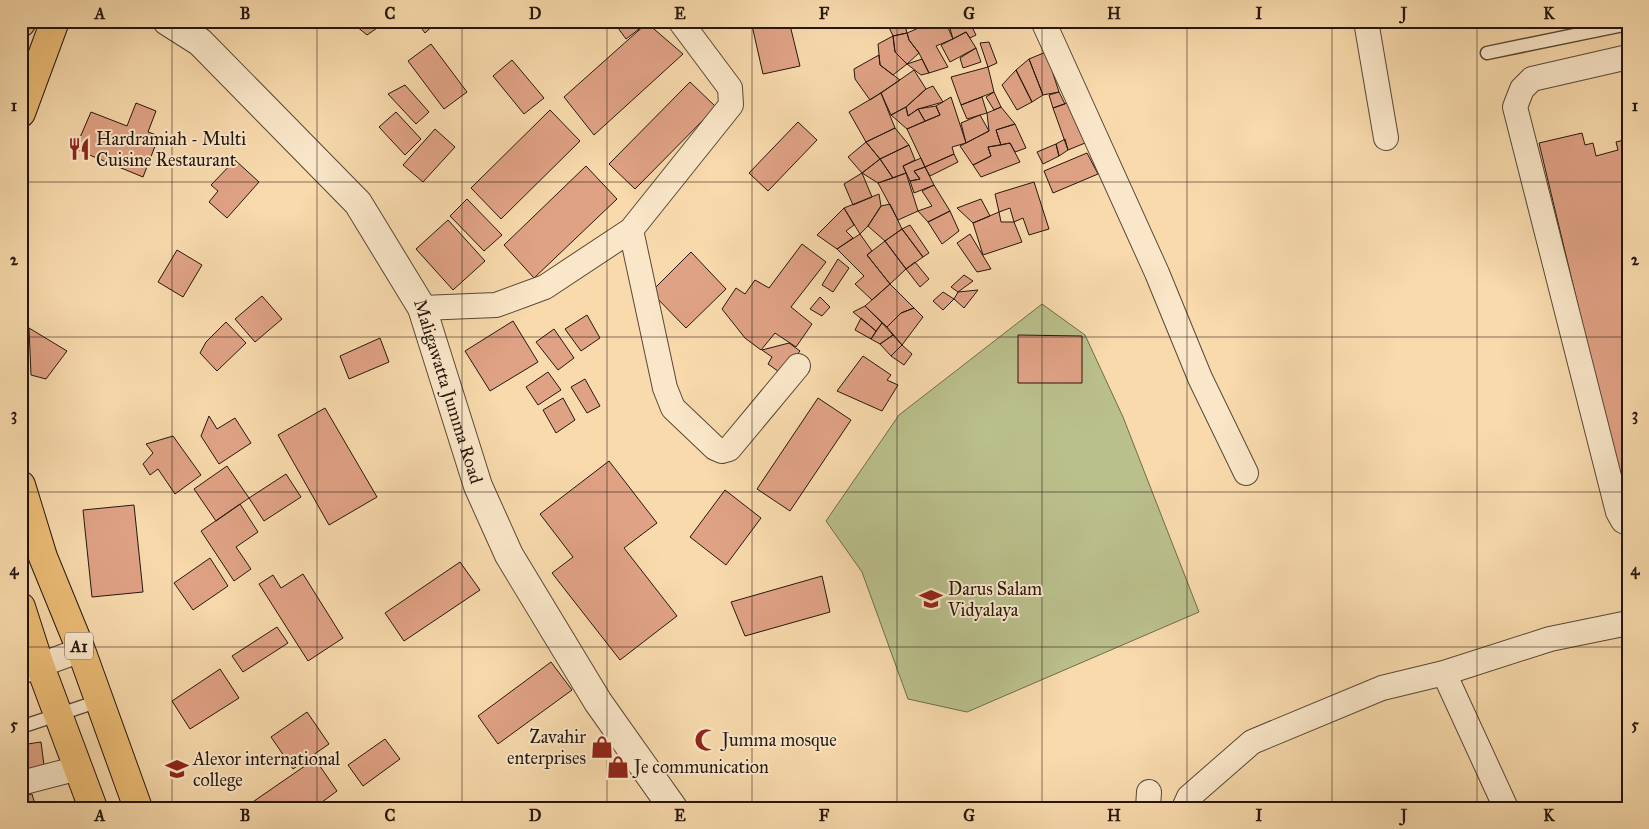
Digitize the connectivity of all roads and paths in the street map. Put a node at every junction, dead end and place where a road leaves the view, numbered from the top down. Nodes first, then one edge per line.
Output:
1 (55, 21) edge
2 (166, 21) edge
3 (680, 21) edge
4 (1043, 21) edge
5 (1366, 21) edge
6 (1628, 24) edge
7 (1592, 26) edge
8 (1488, 54) dead end
9 (1628, 57) edge
10 (21, 113) edge
11 (1386, 138) dead end
12 (631, 230) junction
13 (422, 308) junction
14 (798, 366) dead end
15 (1246, 472) dead end
16 (21, 485) edge
17 (1628, 523) edge
18 (21, 607) edge
19 (1628, 623) edge
20 (81, 650) junction
21 (31, 669) edge
22 (1444, 673) junction
23 (99, 701) junction
24 (59, 715) junction
25 (21, 727) edge
26 (79, 768) junction
27 (21, 783) edge
28 (93, 808) edge
29 (138, 808) edge
30 (674, 808) edge
31 (1184, 808) edge
32 (1506, 808) edge

1 - 10 highway
2 - 13 street, Maligawatta Jumma Road
3 - 12 street
4 - 15 street
5 - 11 street
6 - 7 lane
7 - 8 lane
9 - 17 street
12 - 13 street
12 - 14 street
13 - 30 street, Maligawatta Jumma Road
16 - 20 highway, A1
18 - 21 highway, A1
19 - 22 street
20 - 21 street
20 - 23 highway, A1
21 - 24 highway, A1
22 - 31 street
22 - 32 street
23 - 24 lane
23 - 29 highway, A1
24 - 25 lane
24 - 26 highway, A1
26 - 27 street
26 - 28 highway, A1

